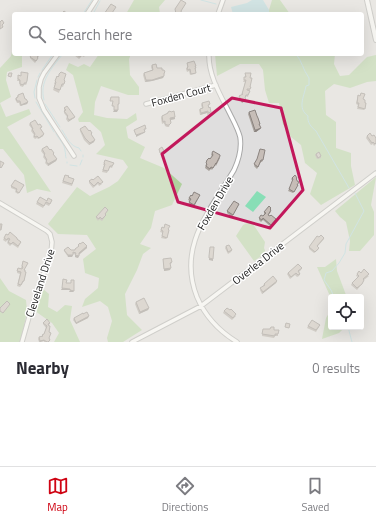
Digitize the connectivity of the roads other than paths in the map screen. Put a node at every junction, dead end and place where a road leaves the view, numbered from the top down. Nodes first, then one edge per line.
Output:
1 (96, 0) edge
2 (223, 0) edge
3 (367, 0) edge
4 (88, 12) edge
5 (219, 12) edge
6 (376, 40) edge
7 (57, 56) edge
8 (209, 56) edge
9 (216, 85) junction
10 (146, 104) dead end
11 (74, 156) dead end
12 (376, 172) edge
13 (0, 203) edge
14 (201, 306) junction
15 (22, 342) edge
16 (132, 342) edge
17 (237, 342) edge

1 - 4 street
2 - 5 street
3 - 6 street
7 - 11 street
8 - 9 street, Foxden Drive
9 - 10 street, Foxden Court
9 - 14 street, Foxden Drive
12 - 14 street, Overlea Drive
13 - 15 street, Cleveland Drive
14 - 16 street, Overlea Drive
14 - 17 street, Foxden Drive

